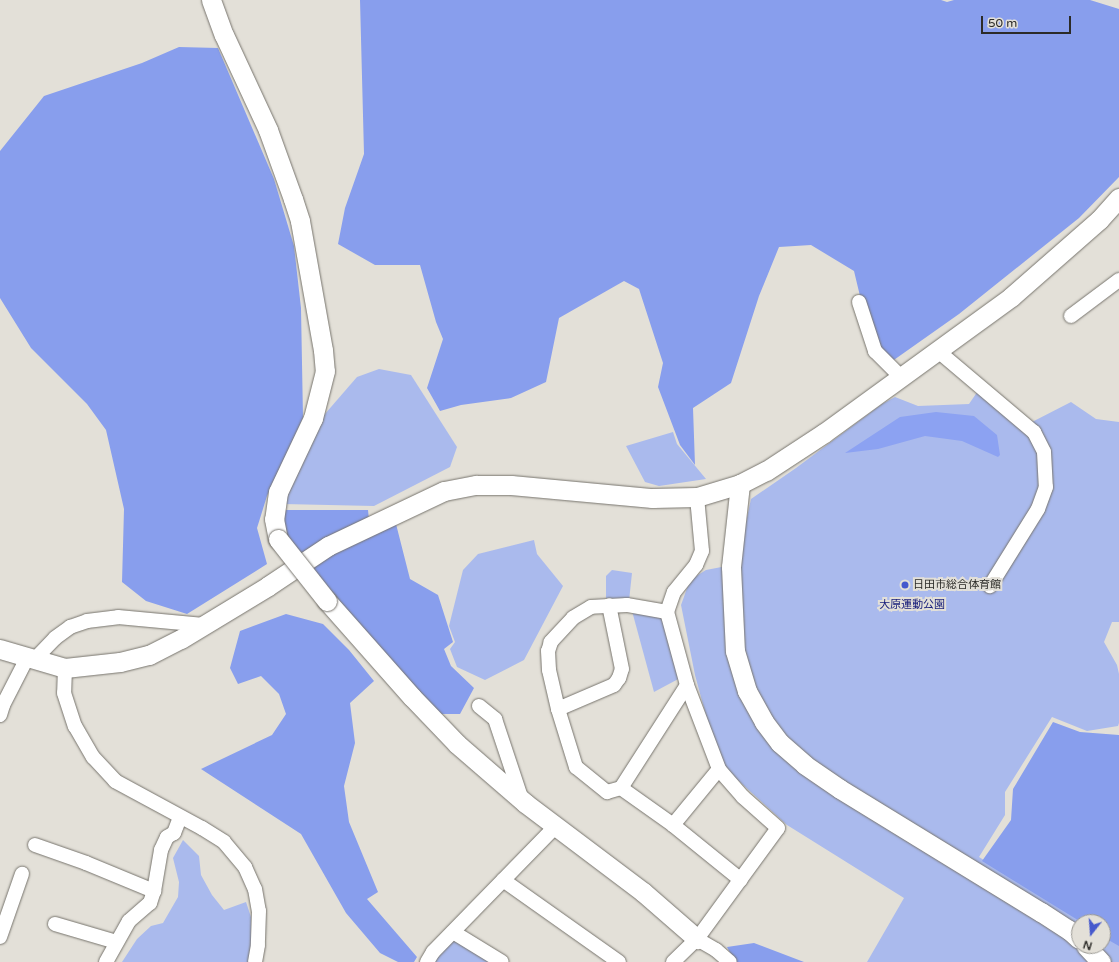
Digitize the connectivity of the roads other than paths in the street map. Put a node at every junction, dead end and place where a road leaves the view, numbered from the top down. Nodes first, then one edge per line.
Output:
1 (211, 0) edge
2 (1119, 198) edge
3 (1119, 280) edge
4 (859, 302) dead end
5 (1070, 316) dead end
6 (938, 351) junction
7 (900, 376) junction
8 (740, 484) junction
9 (697, 497) junction
10 (990, 586) dead end
11 (608, 605) junction
12 (667, 612) junction
13 (204, 625) junction
14 (0, 650) edge
15 (31, 659) junction
16 (65, 668) junction
17 (687, 685) junction
18 (478, 706) dead end
19 (558, 709) junction
20 (0, 715) edge
21 (719, 769) junction
22 (621, 788) junction
23 (522, 800) junction
24 (180, 817) junction
25 (673, 825) junction
26 (555, 827) junction
27 (35, 845) dead end
28 (22, 874) dead end
29 (503, 880) junction
30 (741, 880) junction
31 (154, 891) junction
32 (55, 924) dead end
33 (453, 932) junction
34 (1071, 932) edge
35 (0, 937) edge
36 (697, 939) junction
37 (116, 942) junction
38 (1094, 954) edge
39 (106, 962) edge
40 (255, 962) edge
41 (427, 962) edge
42 (502, 962) edge
43 (620, 962) edge
44 (673, 962) edge
45 (730, 962) edge
46 (1101, 962) edge

1 - 23 street, bridge
2 - 6 street
3 - 5 street
4 - 7 street
6 - 7 street
6 - 10 street
7 - 8 street
8 - 9 street
8 - 34 street
9 - 12 street
9 - 13 street
11 - 12 street
11 - 19 street
11 - 19 street
12 - 17 street
13 - 15 street
13 - 16 street
14 - 15 street
15 - 16 street
15 - 20 street
16 - 24 street
17 - 21 street
17 - 22 street
18 - 23 street
19 - 22 street
21 - 25 street
21 - 30 street
22 - 25 street
23 - 26 street
24 - 31 street
24 - 40 street
25 - 30 street
26 - 29 street
26 - 36 street
27 - 31 street
28 - 35 street
29 - 33 street
29 - 43 street
30 - 36 street
31 - 37 street
32 - 37 street
33 - 41 street
33 - 42 street
36 - 44 street
36 - 45 street
37 - 39 street
38 - 46 street

